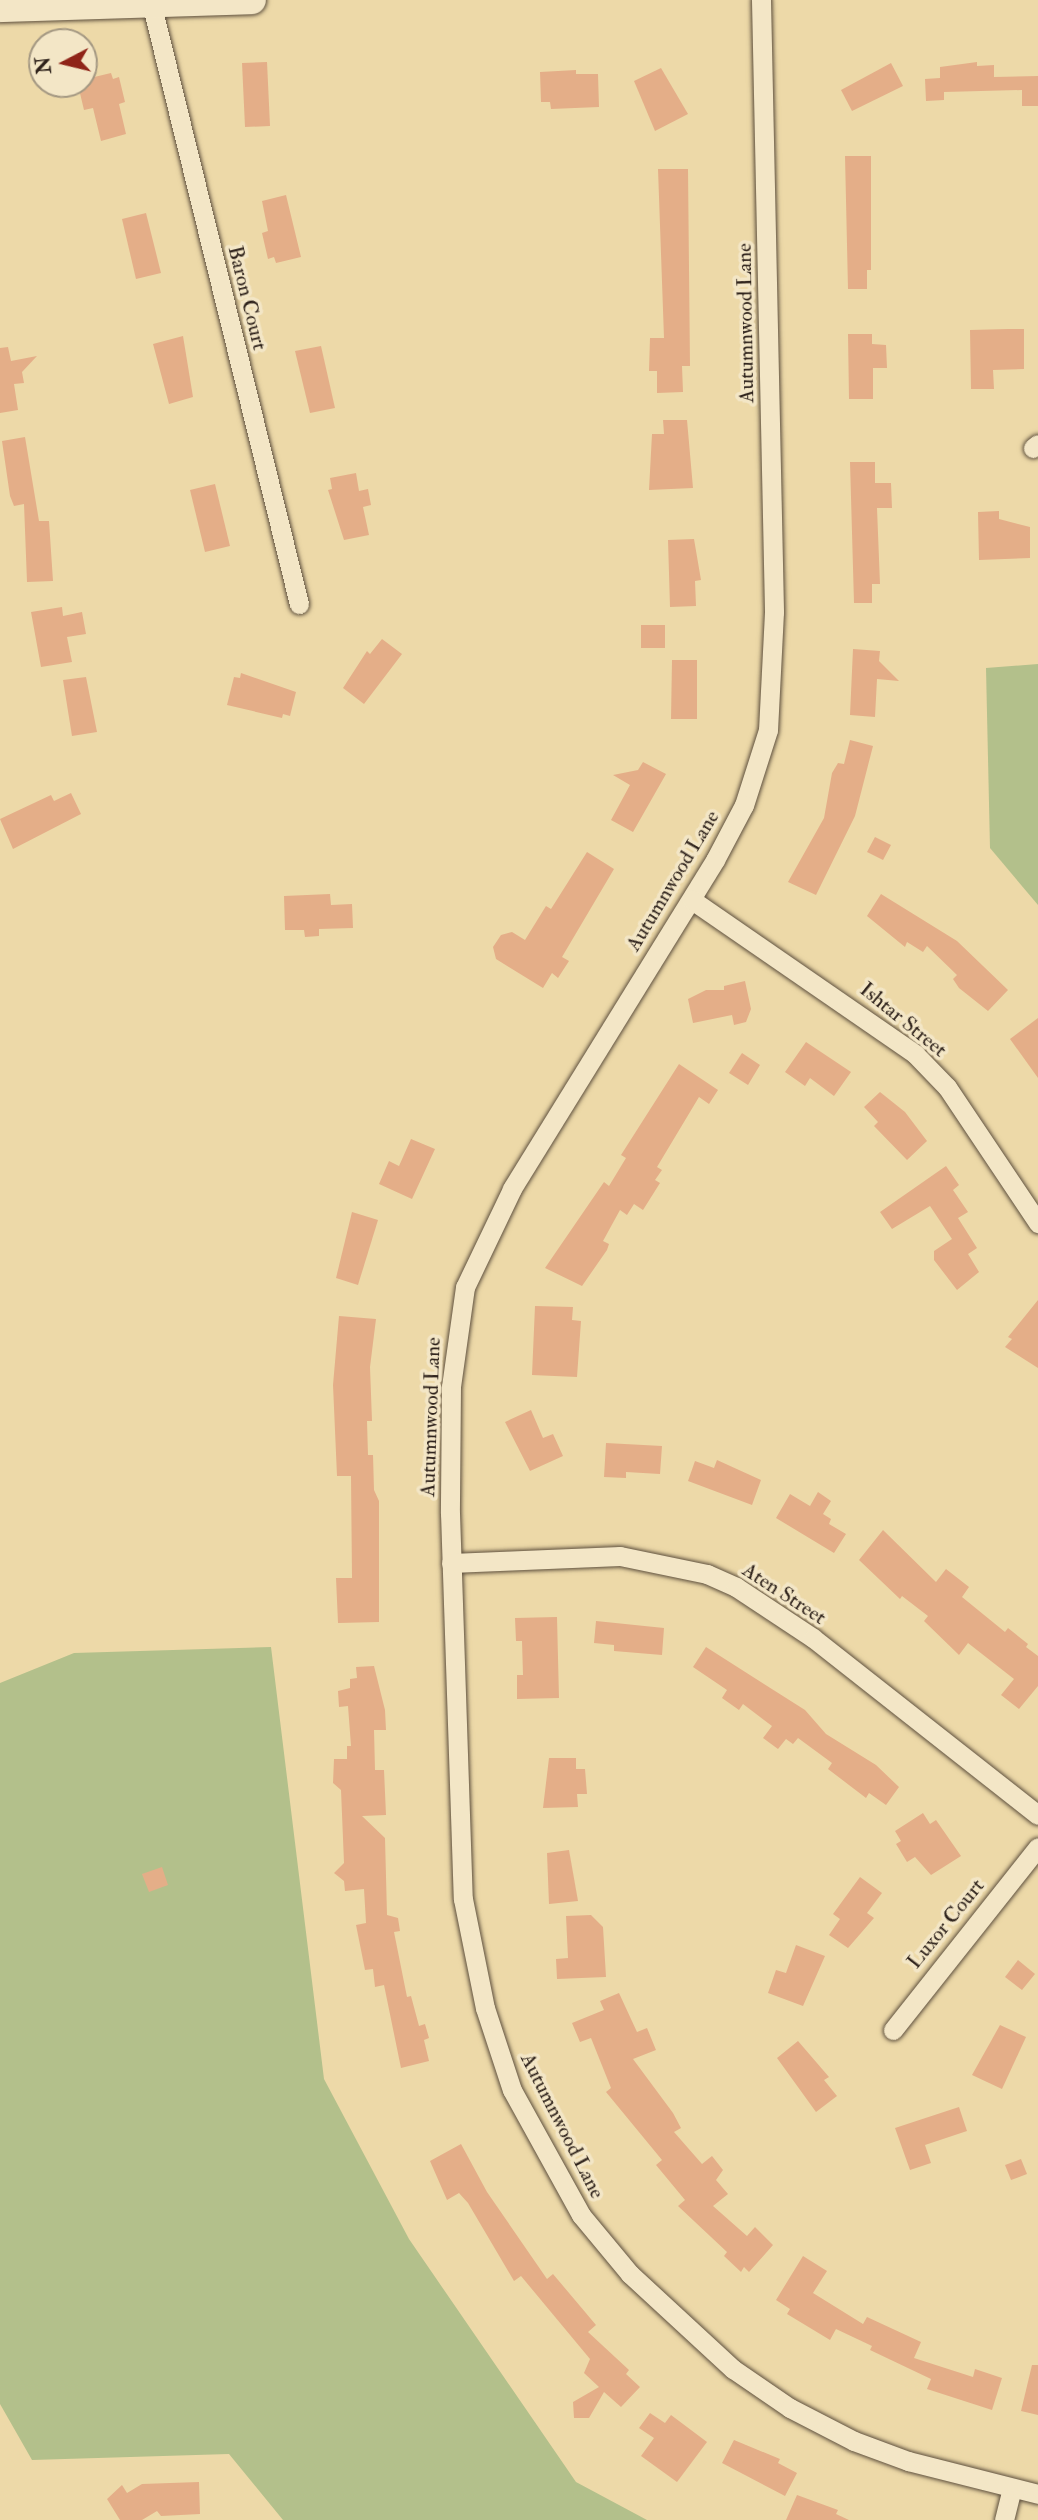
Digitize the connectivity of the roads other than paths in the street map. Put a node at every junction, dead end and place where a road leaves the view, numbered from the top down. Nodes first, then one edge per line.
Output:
1 (253, 0) edge
2 (761, 0) edge
3 (151, 2) junction
4 (0, 8) edge
5 (299, 604) dead end
6 (692, 900) junction
7 (1038, 1223) edge
8 (451, 1563) junction
9 (1038, 1815) edge
10 (1038, 1847) edge
11 (893, 2030) dead end
12 (1012, 2488) junction
13 (1038, 2494) edge
14 (1004, 2520) edge

1 - 3 main road
2 - 6 street, Autumnwood Lane
3 - 4 main road
3 - 5 street, Baron Court
6 - 7 street, Ishtar Street
6 - 8 street, Autumnwood Lane
8 - 9 street, Aten Street
8 - 12 street, Autumnwood Lane
10 - 11 street, Luxor Court
12 - 13 street, Autumnwood Lane
12 - 14 street

